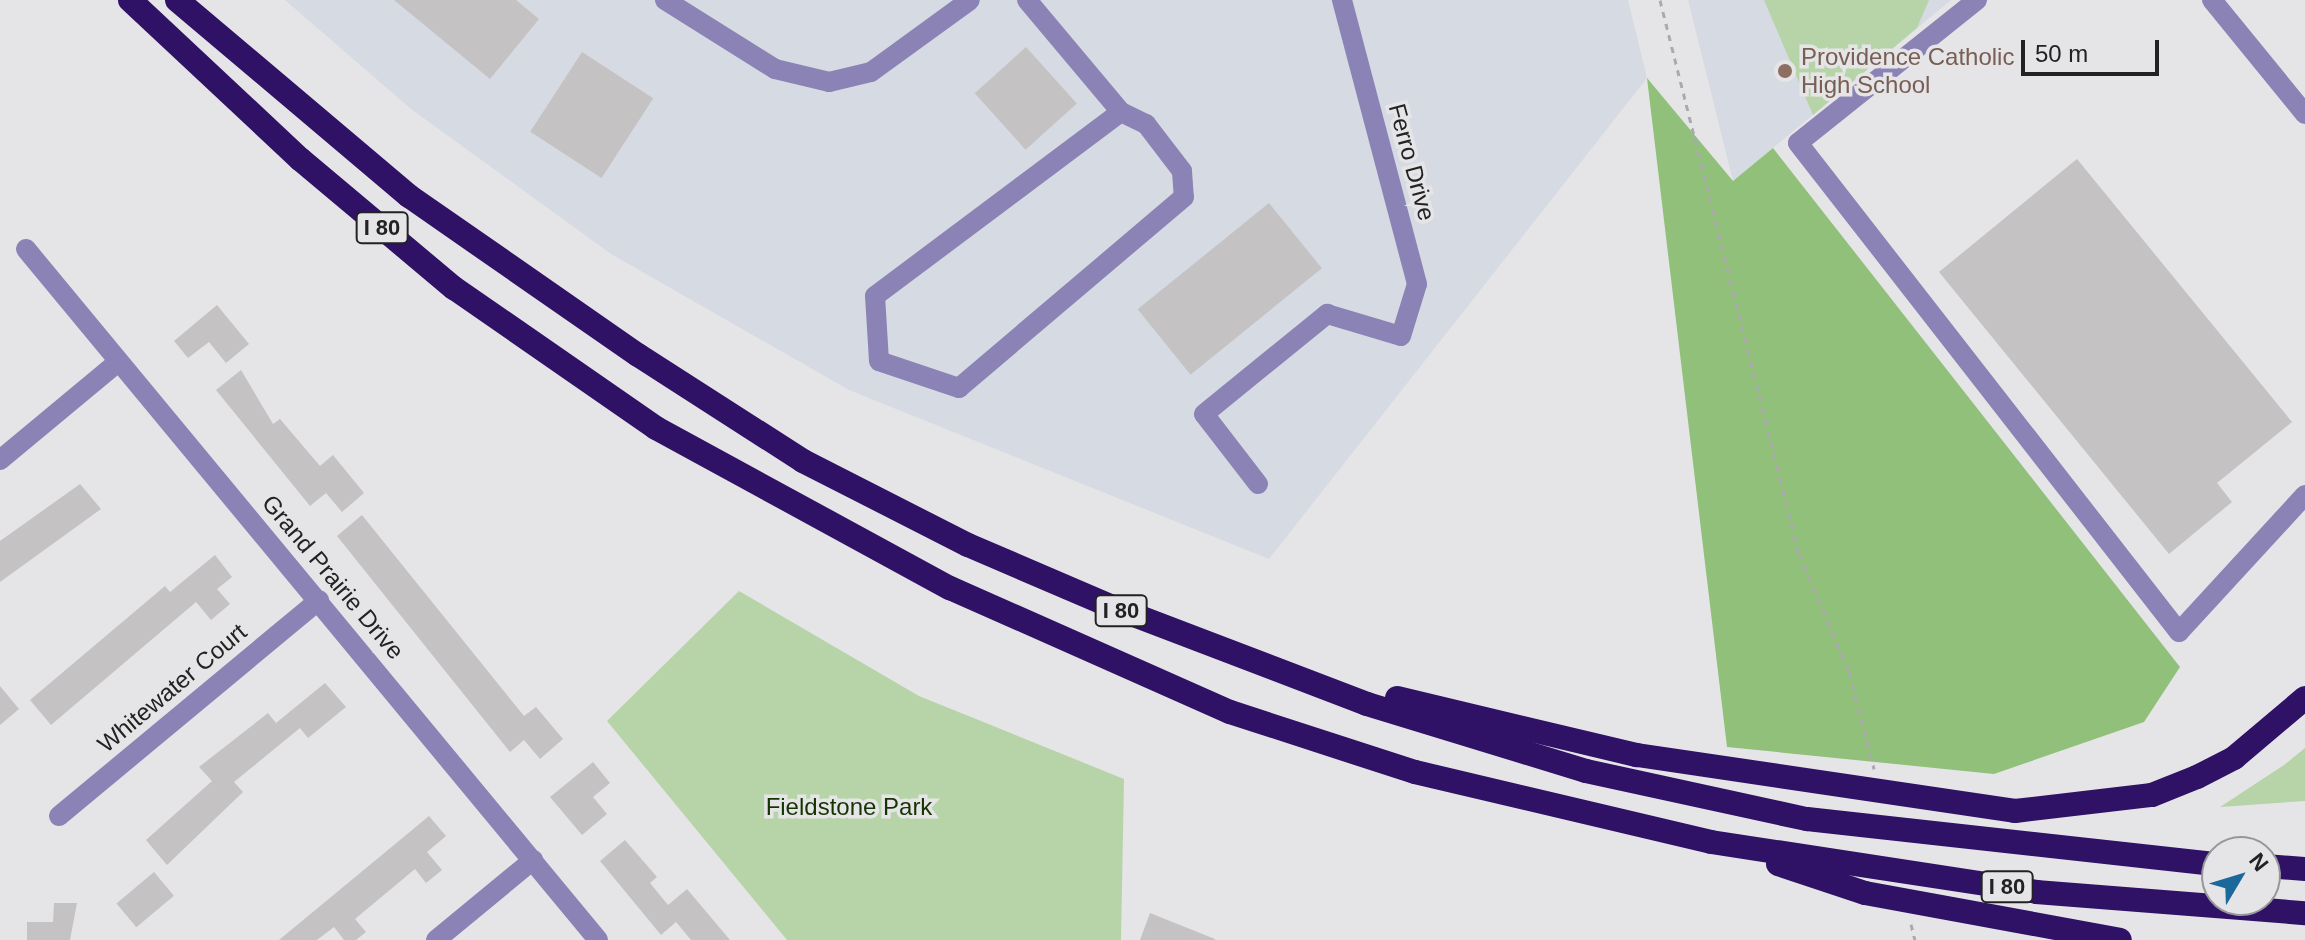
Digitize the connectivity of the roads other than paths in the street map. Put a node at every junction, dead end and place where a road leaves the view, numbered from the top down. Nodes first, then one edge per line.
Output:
1 (130, 0) edge
2 (177, 0) edge
3 (665, 0) edge
4 (970, 0) edge
5 (1027, 0) edge
6 (1342, 0) edge
7 (1977, 0) edge
8 (2212, 0) edge
9 (1121, 112) junction
10 (2305, 114) edge
11 (26, 249) dead end
12 (118, 362) junction
13 (0, 460) edge
14 (1258, 484) dead end
15 (2305, 495) edge
16 (319, 600) junction
17 (1263, 665) junction
18 (2305, 698) edge
19 (59, 816) dead end
20 (1711, 842) junction
21 (533, 860) junction
22 (2201, 862) edge
23 (2281, 867) edge
24 (2305, 869) edge
25 (2305, 913) edge
26 (436, 940) edge
27 (598, 940) edge
28 (2120, 940) edge

1 - 20 highway, I 80
2 - 17 highway, I 80
3 - 4 street
5 - 9 street
6 - 14 street, Ferro Drive
7 - 15 street
8 - 10 street
9 - 9 street
11 - 12 street, Grand Prairie Drive
12 - 13 street
12 - 16 street, Grand Prairie Drive
16 - 19 street, Whitewater Court
16 - 21 street, Grand Prairie Drive
17 - 18 highway
17 - 22 highway, I 80
20 - 25 highway, I 80
20 - 28 highway
21 - 26 street
21 - 27 street, Grand Prairie Drive
23 - 24 highway

